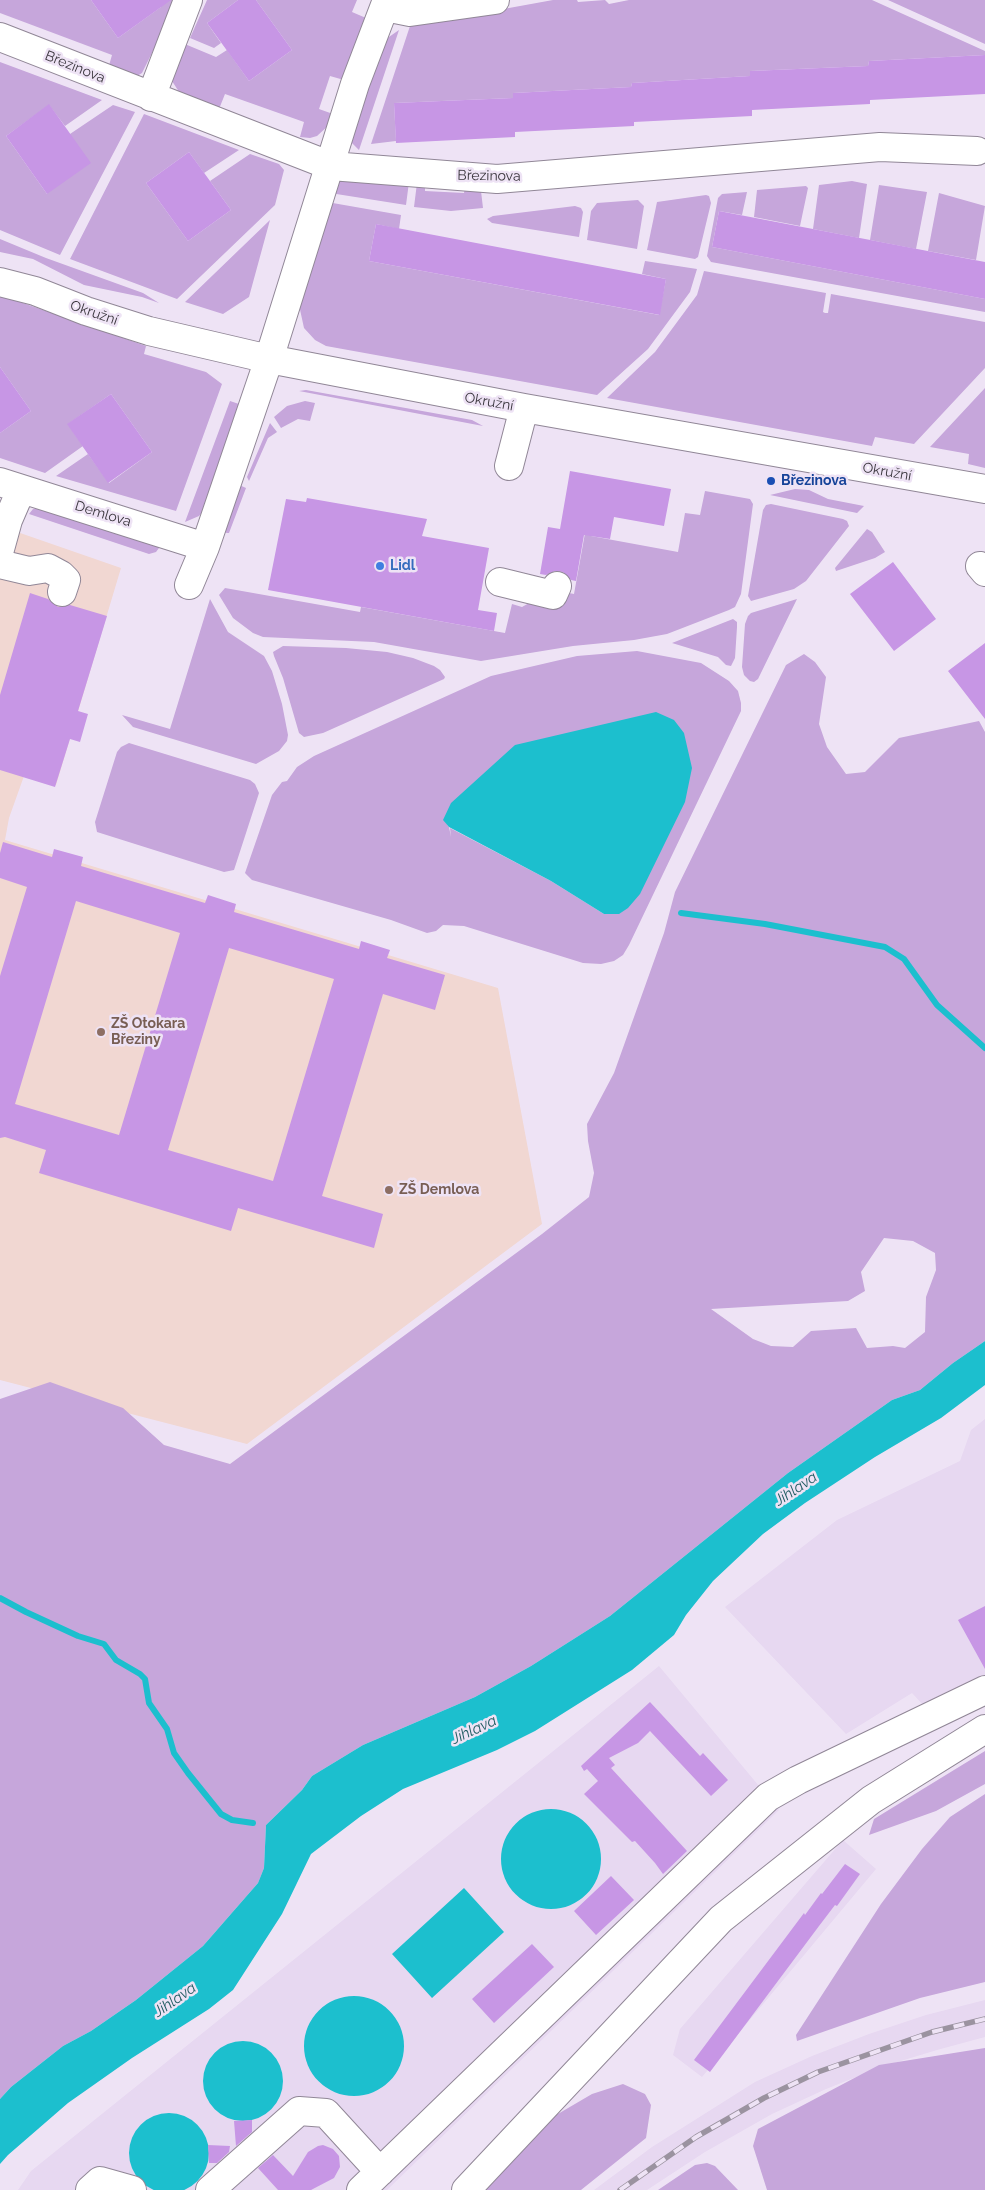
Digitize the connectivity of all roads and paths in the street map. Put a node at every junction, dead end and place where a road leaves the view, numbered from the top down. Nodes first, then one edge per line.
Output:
1 (188, 0) edge
2 (495, 0) edge
3 (386, 4) edge
4 (0, 37) edge
5 (150, 97) junction
6 (977, 151) dead end
7 (331, 166) junction
8 (0, 282) edge
9 (270, 359) junction
10 (524, 408) junction
11 (509, 466) dead end
12 (11, 486) edge
13 (973, 487) edge
14 (205, 547) junction
15 (0, 550) edge
16 (0, 564) edge
17 (500, 582) dead end
18 (189, 585) dead end
19 (557, 586) dead end
20 (62, 592) dead end
21 (985, 1690) edge
22 (985, 1730) edge
23 (371, 2181) edge
24 (90, 2190) edge
25 (132, 2190) edge
26 (210, 2190) edge
27 (466, 2190) edge

1 - 5 street
2 - 3 street
3 - 7 street
4 - 5 street, Březinova
5 - 7 street, Březinova
6 - 7 street, Březinova
7 - 9 street
8 - 9 street, Okružní
9 - 10 street, Okružní
9 - 14 street
10 - 11 street
10 - 13 street, Okružní
12 - 14 street, Demlova
12 - 15 street
14 - 18 street
16 - 20 street
17 - 19 street
21 - 23 street
22 - 27 street
23 - 26 street
24 - 25 street

